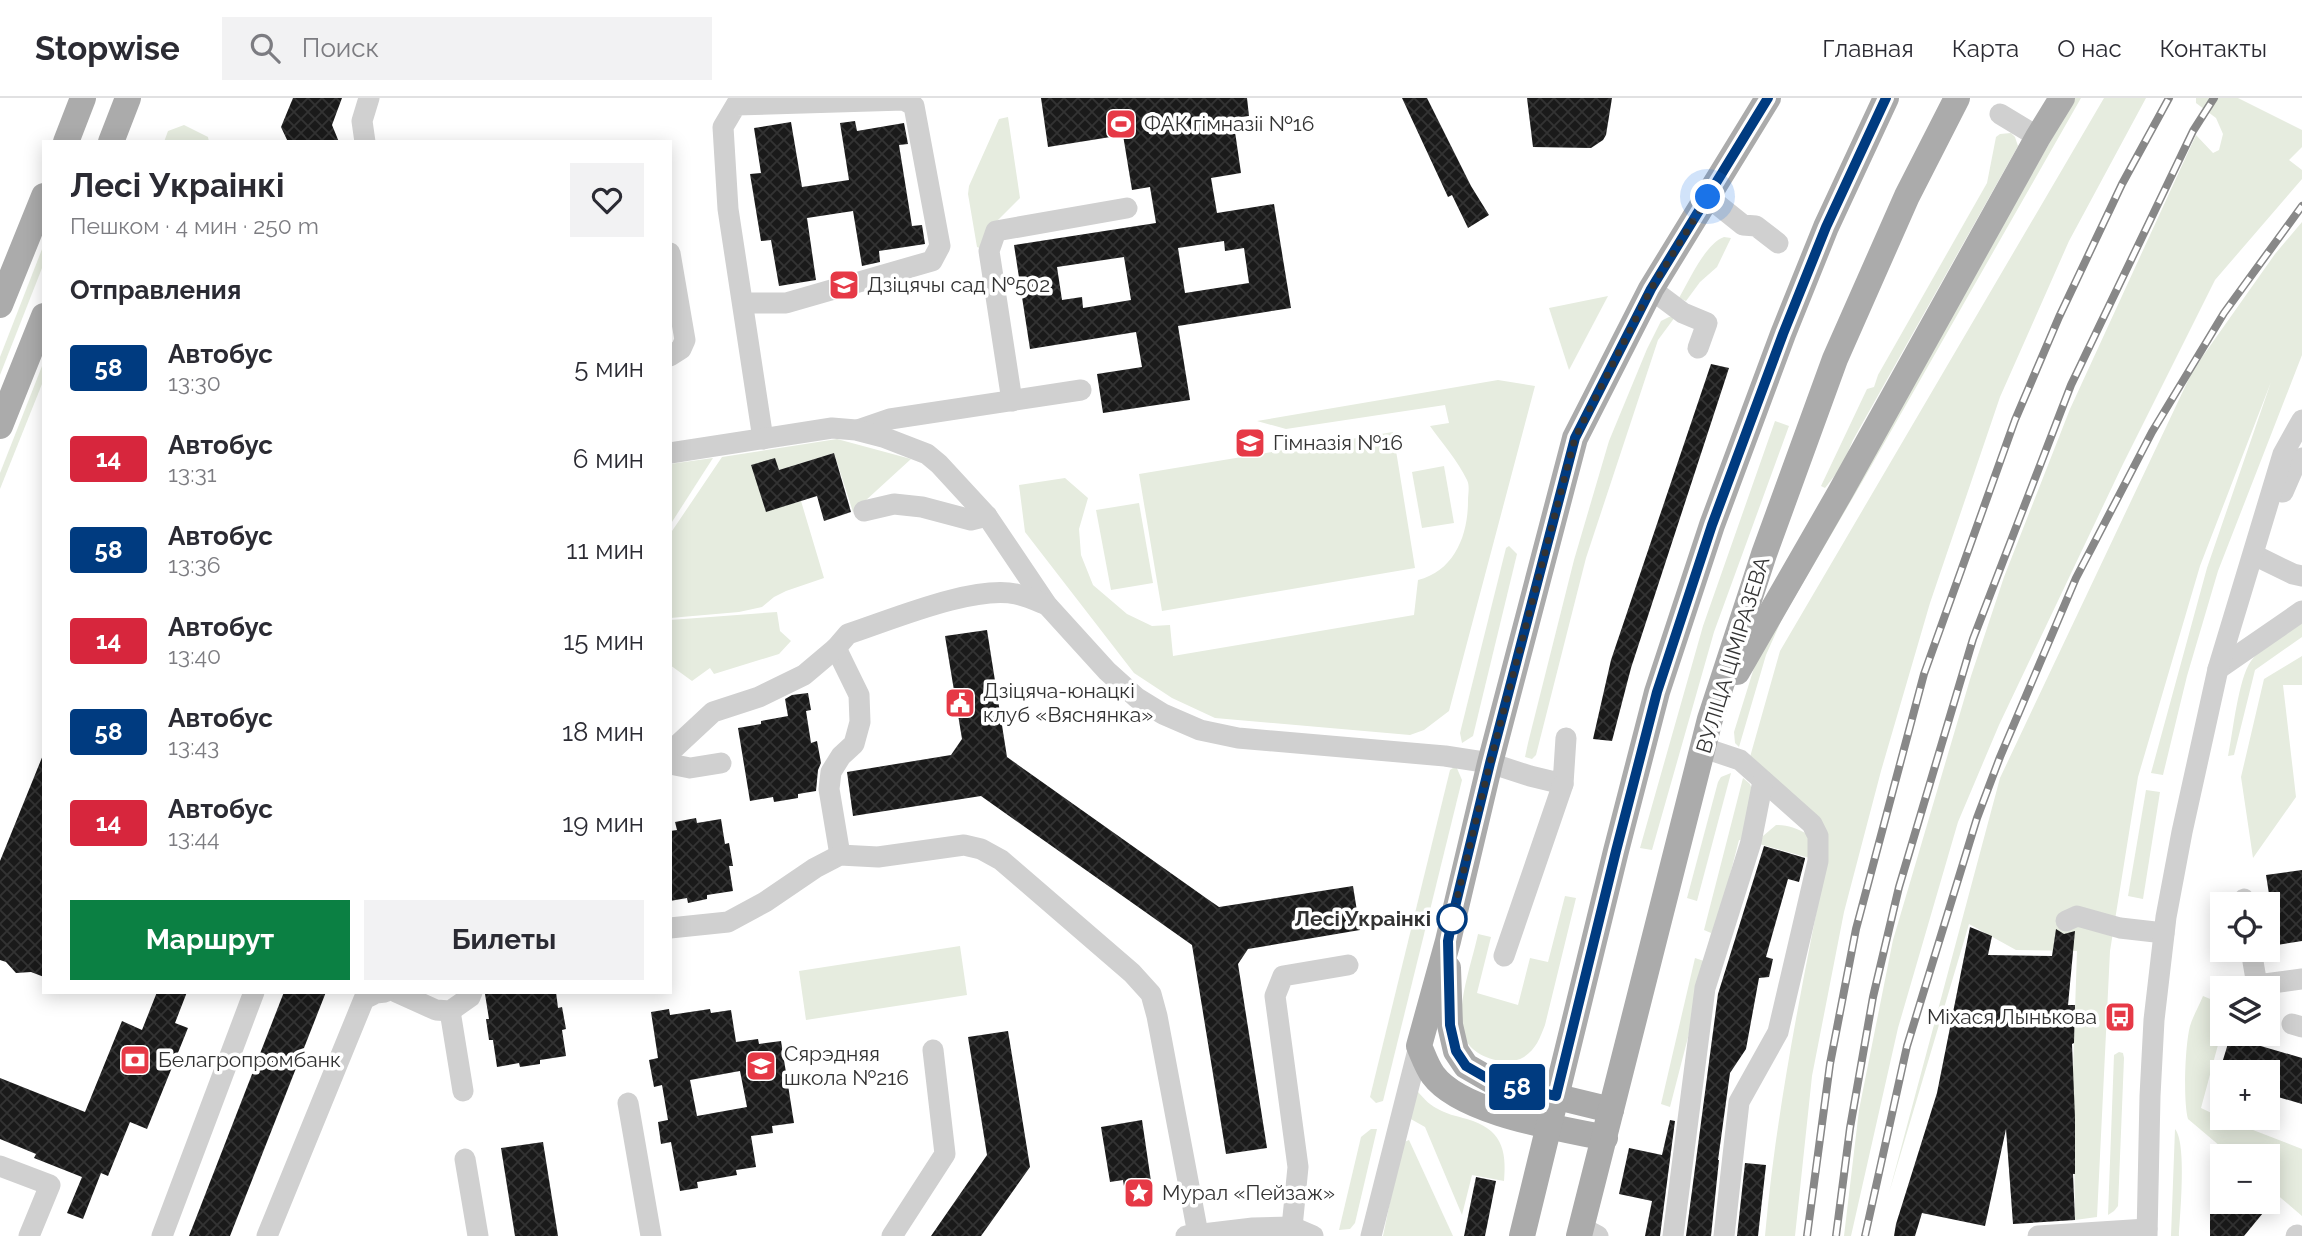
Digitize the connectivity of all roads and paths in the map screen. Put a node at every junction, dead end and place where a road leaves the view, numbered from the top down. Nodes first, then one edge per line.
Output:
1 (83, 98) edge
2 (128, 98) edge
3 (369, 98) edge
4 (1886, 98) edge
5 (1957, 98) edge
6 (2062, 98) edge
7 (1762, 100) edge
8 (2000, 114) dead end
9 (2038, 137) junction
10 (66, 140) edge
11 (112, 140) edge
12 (365, 140) edge
13 (1708, 197) junction
14 (42, 201) edge
15 (1127, 208) dead end
16 (1778, 243) dead end
17 (672, 265) edge
18 (1651, 289) junction
19 (743, 303) junction
20 (0, 305) edge
21 (42, 321) edge
22 (1698, 348) dead end
23 (672, 355) edge
24 (1081, 390) dead end
25 (1012, 401) junction
26 (2302, 420) edge
27 (0, 426) edge
28 (856, 430) junction
29 (763, 439) junction
30 (672, 453) edge
31 (2302, 458) edge
32 (864, 511) dead end
33 (988, 516) junction
34 (2254, 555) junction
35 (2302, 576) edge
36 (1047, 605) junction
37 (2302, 611) edge
38 (836, 648) junction
39 (2218, 669) junction
40 (1710, 719) junction
41 (1566, 738) dead end
42 (1704, 748) junction
43 (672, 750) edge
44 (720, 763) dead end
45 (1490, 763) junction
46 (672, 764) edge
47 (1763, 781) junction
48 (1563, 784) junction
49 (840, 855) junction
50 (2066, 921) dead end
51 (672, 928) edge
52 (2164, 933) junction
53 (1448, 941) junction
54 (1504, 956) dead end
55 (2253, 962) edge
56 (1348, 965) dead end
57 (2302, 979) edge
58 (253, 994) edge
59 (374, 994) edge
60 (400, 994) edge
61 (471, 994) edge
62 (450, 1011) junction
63 (1419, 1046) junction
64 (933, 1050) dead end
65 (463, 1091) dead end
66 (1556, 1096) junction
67 (628, 1103) dead end
68 (1611, 1110) junction
69 (1548, 1125) junction
70 (1605, 1138) junction
71 (465, 1159) dead end
72 (0, 1166) edge
73 (1292, 1227) junction
74 (2147, 1232) edge
75 (1586, 1233) edge
76 (1191, 1235) edge
77 (29, 1236) edge
78 (162, 1236) edge
79 (267, 1236) edge
80 (478, 1236) edge
81 (650, 1236) edge
82 (892, 1236) edge
83 (1313, 1236) edge
84 (1371, 1236) edge
85 (1522, 1236) edge
86 (1673, 1236) edge
87 (1724, 1236) edge
88 (2038, 1236) edge

1 - 10 main road
2 - 11 main road
3 - 12 street
4 - 66 main road
5 - 40 main road, ВУЛІЦА ЦІМІРАЗЕВА
6 - 9 main road
7 - 13 main road
8 - 9 street
9 - 40 main road
13 - 16 street
13 - 18 main road
14 - 20 main road
15 - 25 street
17 - 23 street
18 - 22 street
18 - 45 main road
19 - 19 street
19 - 29 street
21 - 27 main road
24 - 25 street
25 - 28 street
26 - 34 street
28 - 29 street
28 - 33 street
29 - 30 street
31 - 34 street
32 - 33 street
33 - 36 street
34 - 35 street
34 - 39 street
36 - 38 street
36 - 45 street
37 - 39 street
38 - 43 street
38 - 49 street
39 - 52 street
40 - 42 main road, ВУЛІЦА ЦІМІРАЗЕВА
41 - 48 street
42 - 47 street
42 - 68 main road, ВУЛІЦА ЦІМІРАЗЕВА
44 - 46 street
45 - 48 street
45 - 53 main road
47 - 86 street
47 - 87 street
48 - 54 street
49 - 51 street
49 - 76 street
50 - 52 street
52 - 74 street
53 - 63 main road
53 - 66 main road
55 - 57 street
56 - 73 street
58 - 78 street
59 - 79 street
60 - 62 street
61 - 62 street
62 - 65 street
63 - 69 main road
63 - 84 street
64 - 82 street
66 - 68 main road
66 - 69 main road
67 - 81 street
68 - 70 main road, ВУЛІЦА ЦІМІРАЗЕВА
69 - 70 main road
69 - 85 main road
70 - 75 main road, ВУЛІЦА ЦІМІРАЗЕВА
71 - 80 street
72 - 77 street
73 - 76 street
73 - 83 street
74 - 88 street

